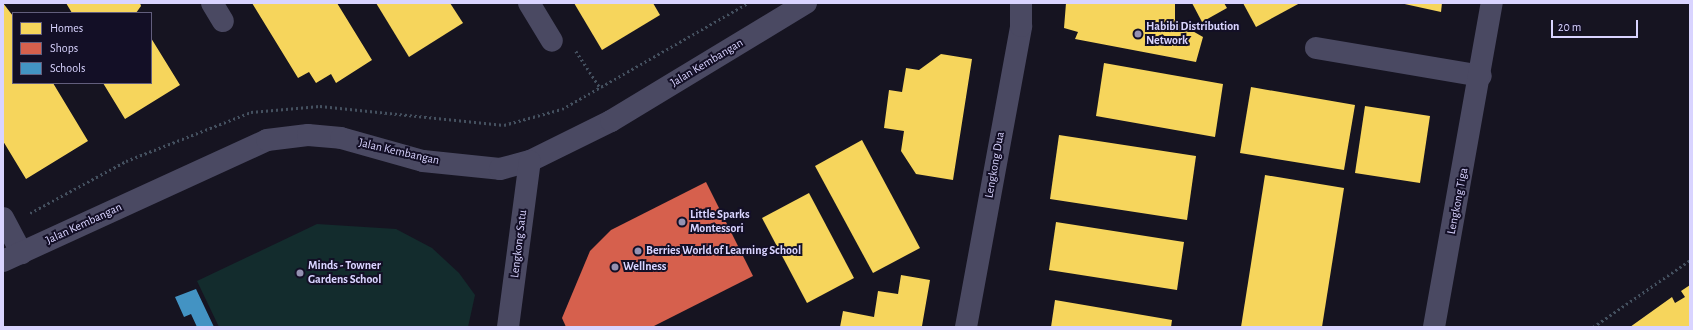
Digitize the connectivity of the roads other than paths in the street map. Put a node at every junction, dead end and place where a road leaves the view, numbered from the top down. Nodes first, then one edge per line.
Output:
1 (530, 3) edge
2 (806, 3) edge
3 (1021, 3) edge
4 (1492, 3) edge
5 (562, 42) road end
6 (1316, 48) dead end
7 (1481, 76) junction
8 (530, 161) junction
9 (5, 222) edge
10 (12, 257) edge
11 (508, 327) edge
12 (966, 327) edge
13 (1434, 327) edge

1 - 5 street
2 - 8 street, Jalan Kembangan
3 - 12 street, Lengkong Dua
4 - 7 street, Lengkong Tiga
6 - 7 street
7 - 13 street, Lengkong Tiga
8 - 10 street, Jalan Kembangan
8 - 11 street, Lengkong Satu
9 - 10 street

